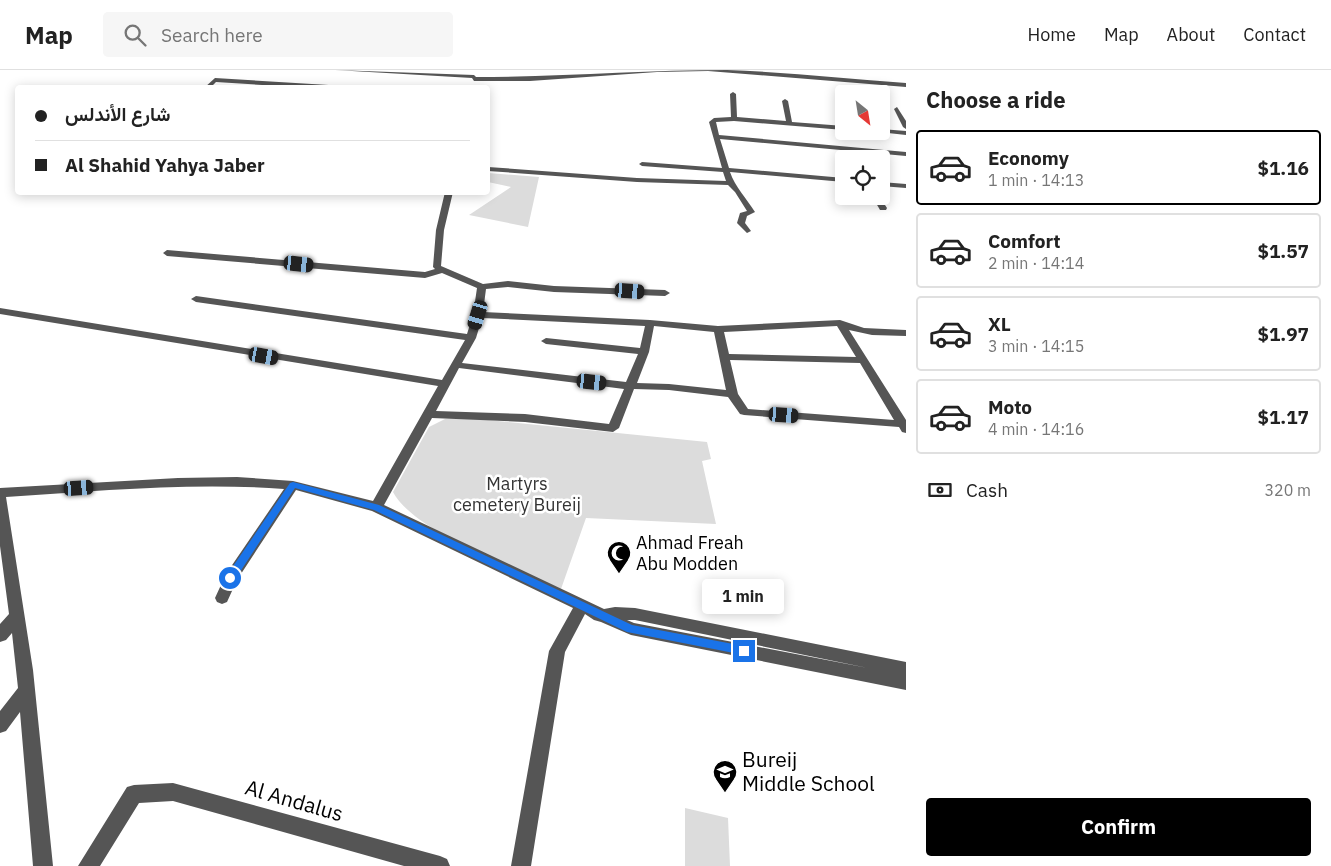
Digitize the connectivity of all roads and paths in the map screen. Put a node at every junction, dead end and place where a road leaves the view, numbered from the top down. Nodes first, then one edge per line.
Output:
1 (337, 70) edge
2 (478, 70) edge
3 (562, 70) edge
4 (575, 70) edge
5 (708, 70) edge
6 (601, 72) edge
7 (559, 77) junction
8 (474, 78) junction
9 (209, 85) edge
10 (296, 85) edge
11 (470, 85) edge
12 (906, 85) edge
13 (732, 94) dead end
14 (785, 101) dead end
15 (896, 110) dead end
16 (734, 119) junction
17 (789, 124) junction
18 (835, 127) edge
19 (906, 127) edge
20 (890, 132) edge
21 (906, 133) edge
22 (716, 137) junction
23 (906, 154) edge
24 (642, 164) dead end
25 (490, 170) edge
26 (726, 170) junction
27 (835, 179) edge
28 (730, 183) junction
29 (890, 185) edge
30 (906, 186) edge
31 (448, 195) edge
32 (881, 205) edge
33 (883, 208) dead end
34 (747, 231) dead end
35 (167, 253) dead end
36 (442, 270) junction
37 (482, 287) junction
38 (665, 293) dead end
39 (196, 298) dead end
40 (0, 311) edge
41 (478, 315) junction
42 (650, 323) junction
43 (840, 323) junction
44 (718, 329) junction
45 (906, 333) edge
46 (471, 338) junction
47 (546, 341) dead end
48 (644, 352) junction
49 (724, 357) junction
50 (863, 360) junction
51 (456, 365) junction
52 (445, 384) junction
53 (629, 386) junction
54 (732, 394) junction
55 (427, 414) junction
56 (904, 426) edge
57 (293, 485) junction
58 (0, 493) edge
59 (0, 498) edge
60 (376, 507) junction
61 (3, 548) edge
62 (222, 598) dead end
63 (581, 607) junction
64 (18, 615) junction
65 (599, 616) junction
66 (0, 635) edge
67 (906, 669) edge
68 (906, 684) edge
69 (27, 690) junction
70 (0, 725) edge
71 (43, 866) edge
72 (88, 866) edge
73 (440, 866) edge
74 (521, 866) edge

1 - 8 street
2 - 8 street
3 - 7 street
4 - 6 street
5 - 6 street
5 - 12 street
6 - 7 street
7 - 8 street
8 - 11 street
9 - 10 street
13 - 16 street
14 - 17 street
15 - 19 street
16 - 17 street
16 - 22 street
17 - 18 street
20 - 21 street
22 - 23 street
22 - 26 street
24 - 26 street
25 - 28 street
26 - 27 street
26 - 28 street
28 - 34 street
29 - 30 street
31 - 36 street
32 - 33 street
35 - 36 street
36 - 37 street
37 - 38 street
37 - 41 street
39 - 46 street
40 - 52 street
41 - 42 street
41 - 46 street
42 - 44 street
42 - 48 street
43 - 44 street
43 - 45 street
43 - 50 street
44 - 49 street
46 - 51 street
47 - 48 street
48 - 53 street
49 - 50 street
49 - 54 street
50 - 56 street
51 - 52 street
51 - 53 street
52 - 55 street
53 - 54 street
53 - 55 street
54 - 56 street
55 - 60 street
57 - 58 street
57 - 60 street
57 - 62 street
59 - 61 street
60 - 63 street
61 - 64 street
63 - 65 street
63 - 74 street
64 - 66 street
64 - 69 street
65 - 67 street
65 - 68 street
69 - 70 street
69 - 71 street
72 - 73 street, Al Andalus

